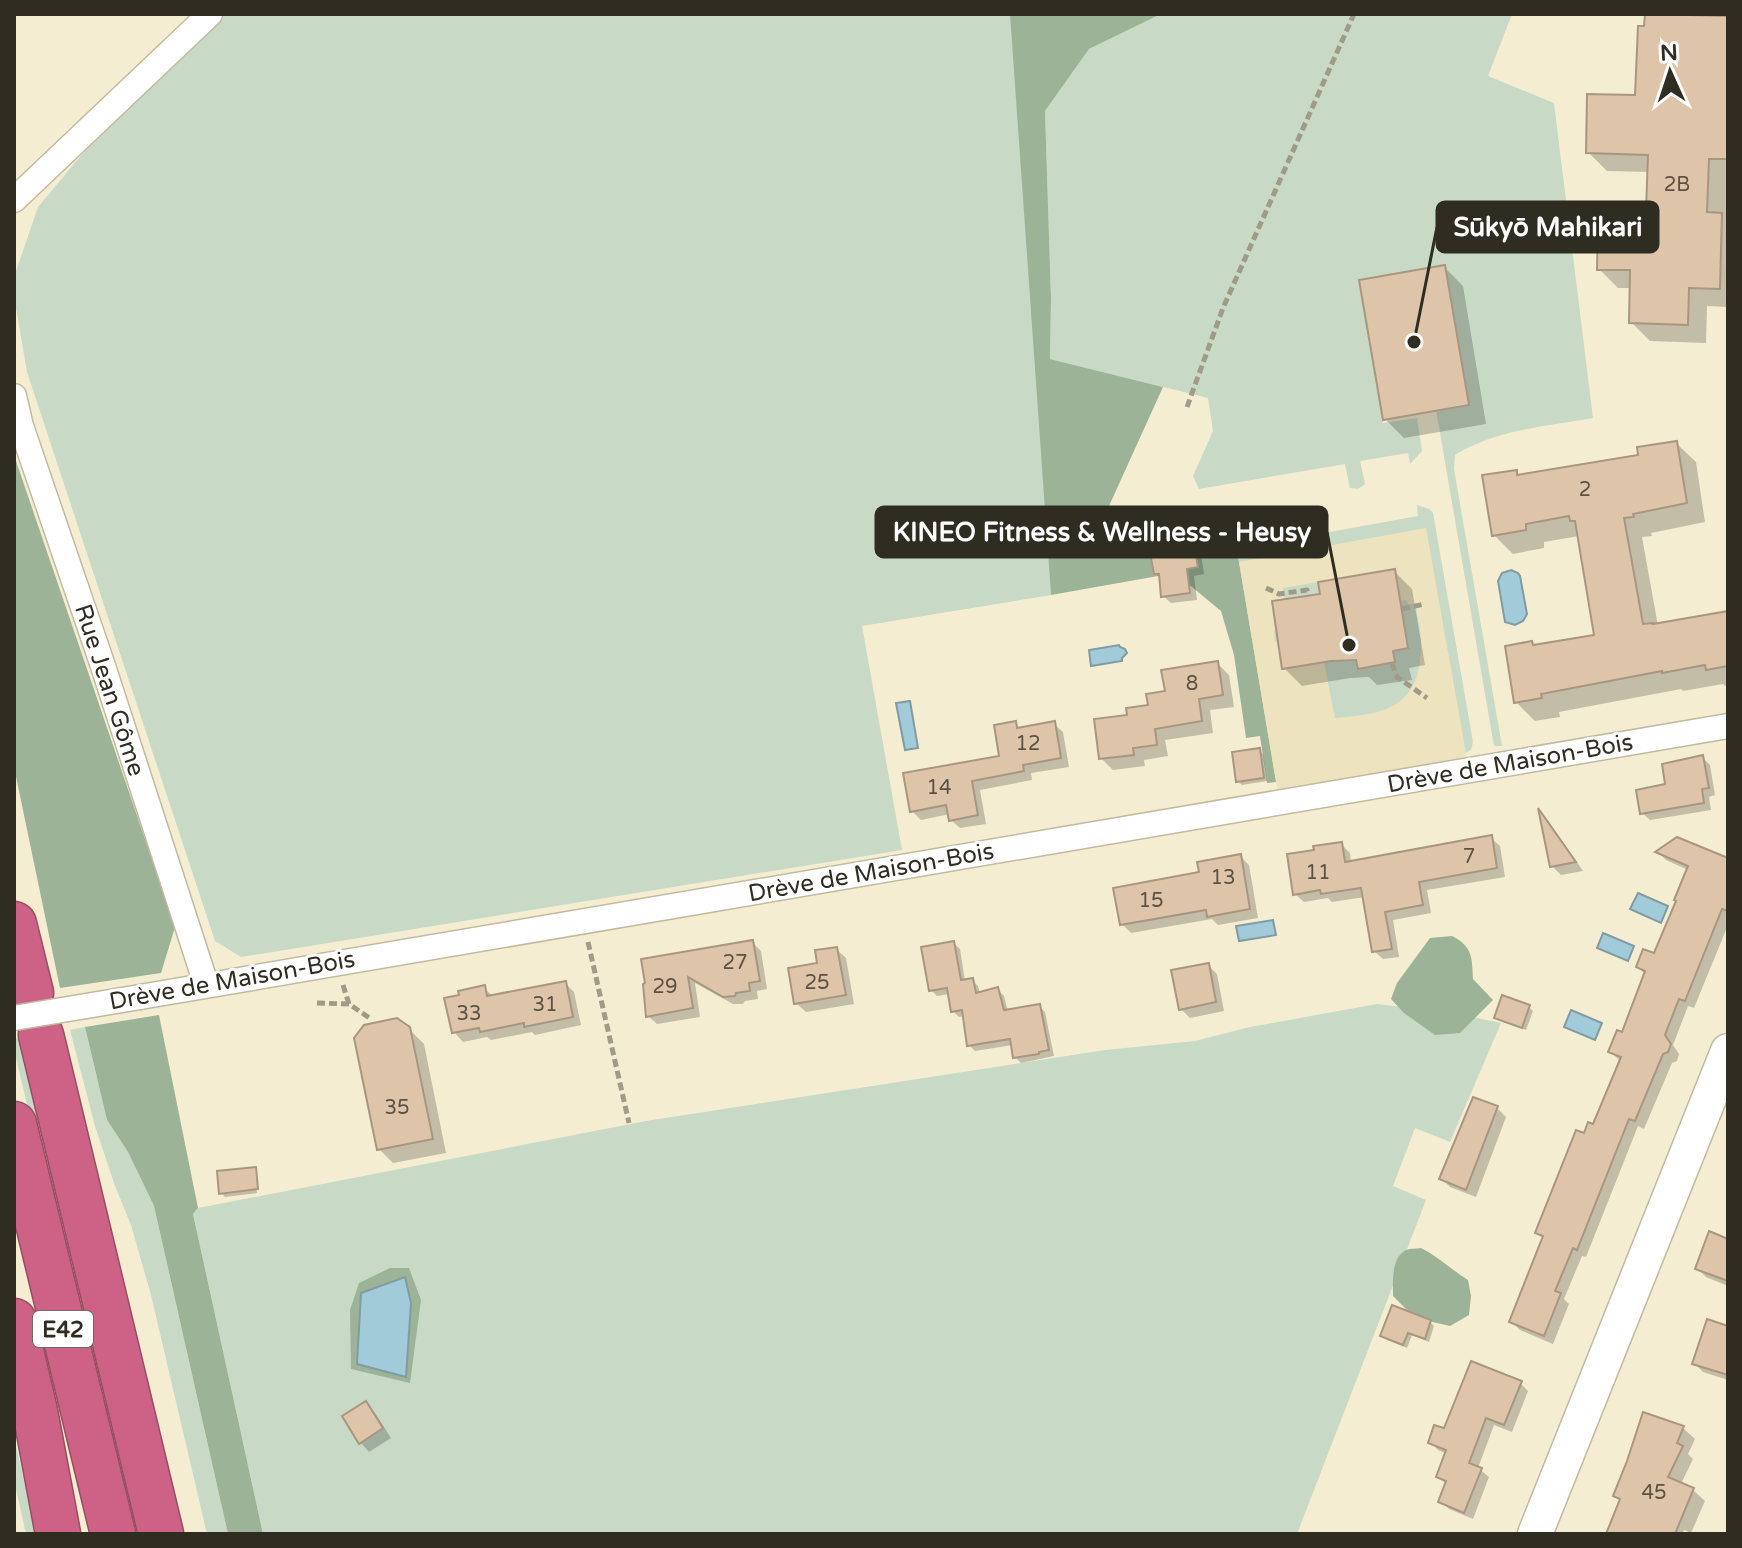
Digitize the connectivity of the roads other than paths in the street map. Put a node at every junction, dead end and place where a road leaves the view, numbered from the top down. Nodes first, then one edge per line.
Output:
1 (210, 14) edge
2 (14, 200) edge
3 (14, 396) edge
4 (1728, 726) edge
5 (14, 924) edge
6 (206, 984) junction
7 (28, 1015) edge
8 (1728, 1051) edge
9 (14, 1124) edge
10 (79, 1194) junction
11 (14, 1321) edge
12 (58, 1534) edge
13 (113, 1534) edge
14 (161, 1534) edge
15 (182, 1534) edge
16 (1535, 1534) edge

1 - 2 street
3 - 6 street, Rue Jean Gôme
4 - 6 street, Drève de Maison-Bois
5 - 7 highway, E42
6 - 7 street, Drève de Maison-Bois, bridge
7 - 10 highway, E42
8 - 16 main road
9 - 13 highway, E42
10 - 14 highway, E42
10 - 15 highway
11 - 12 highway

